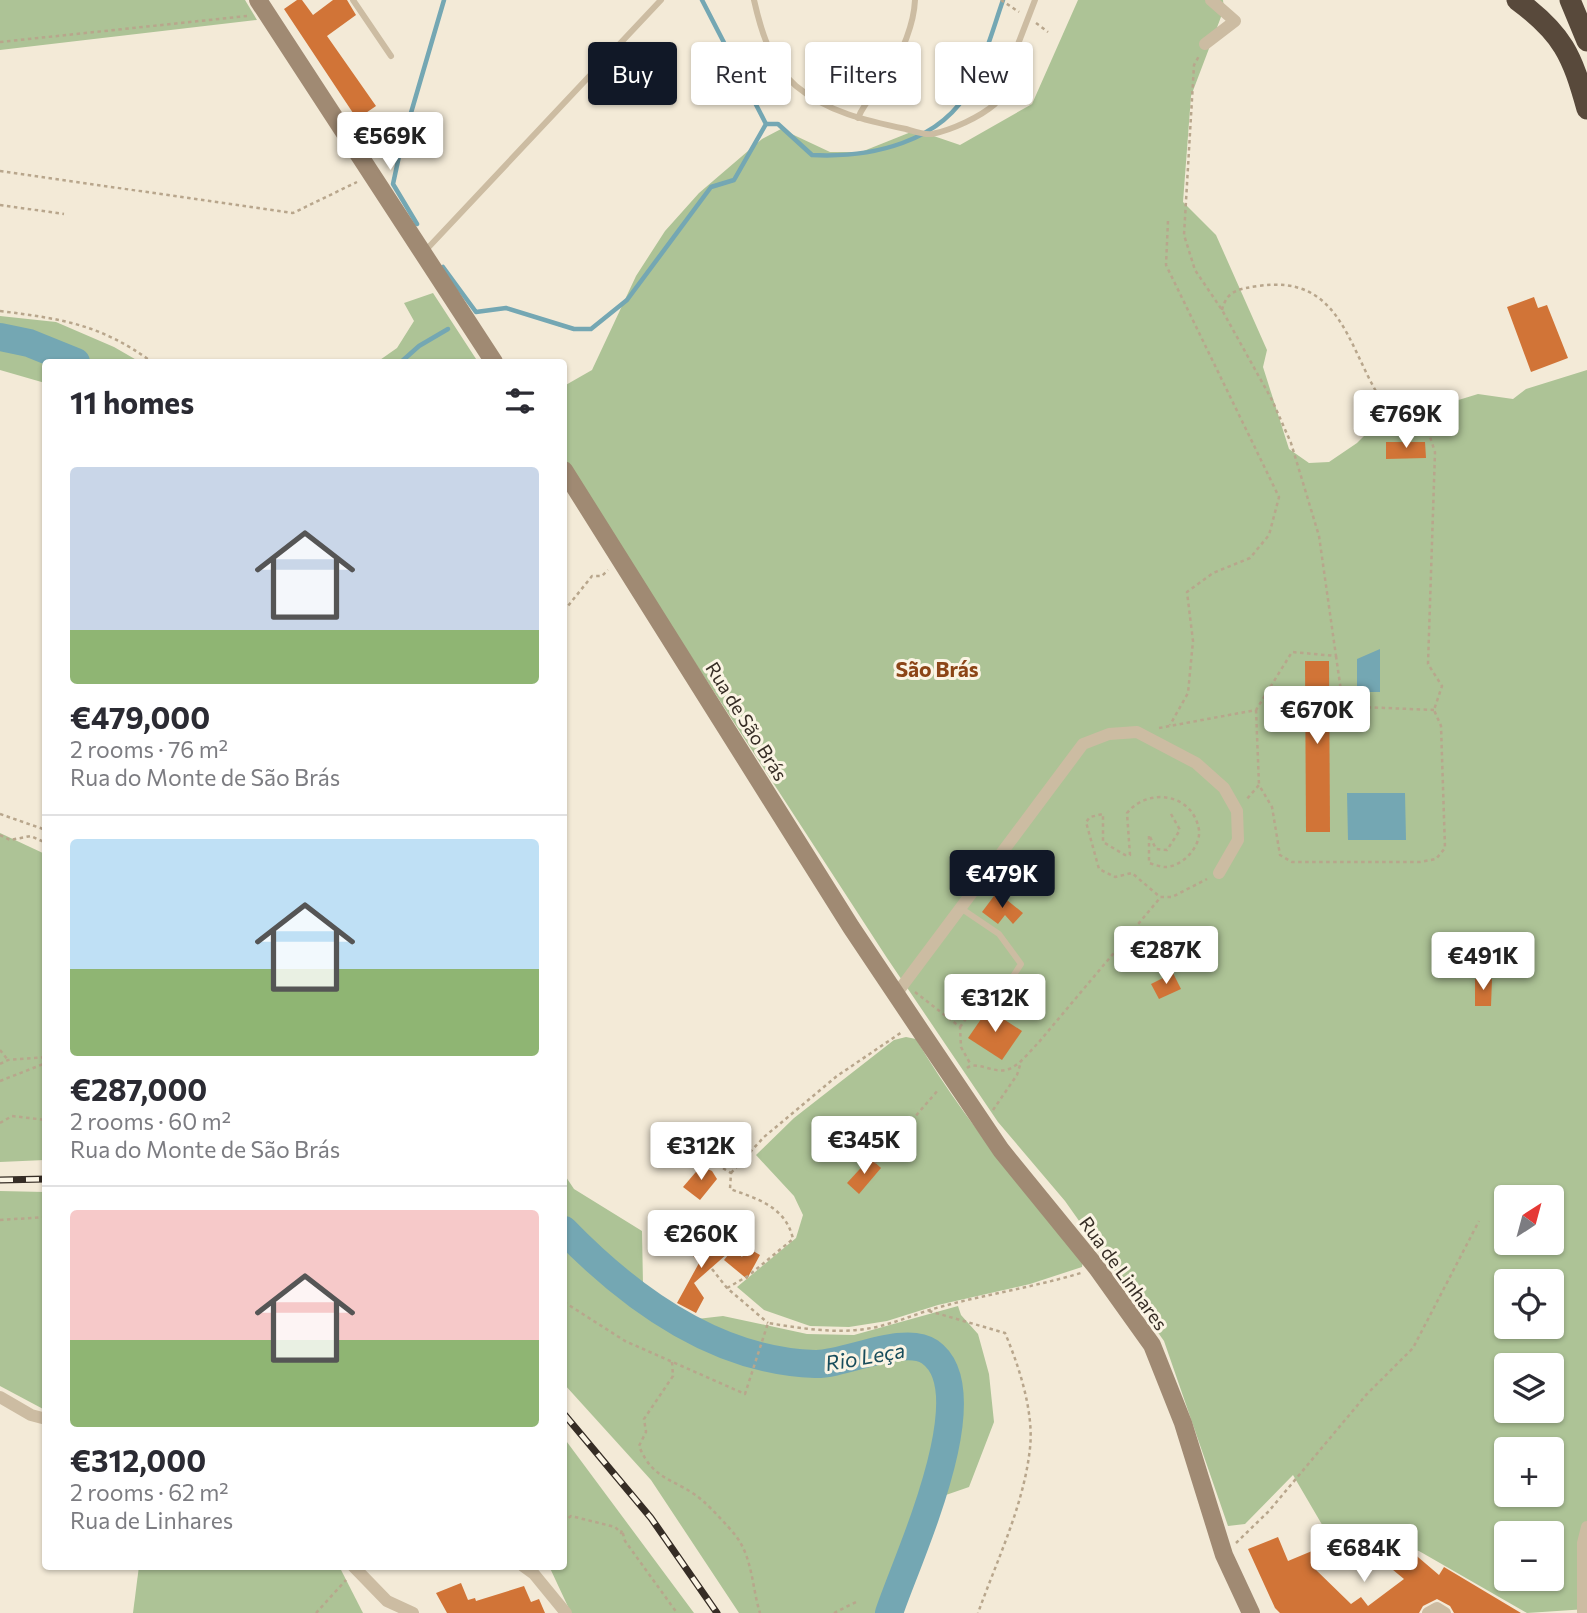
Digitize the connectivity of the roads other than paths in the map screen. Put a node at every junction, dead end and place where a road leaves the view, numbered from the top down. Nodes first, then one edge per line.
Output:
1 (353, 0) edge
2 (661, 0) edge
3 (754, 0) edge
4 (915, 0) edge
5 (1035, 0) edge
6 (1211, 0) edge
7 (1517, 0) edge
8 (1570, 0) edge
9 (265, 2) edge
10 (1587, 41) edge
11 (1205, 44) road end
12 (391, 56) dead end
13 (1587, 109) edge
14 (858, 118) junction
15 (423, 253) junction
16 (492, 359) edge
17 (567, 475) edge
18 (1219, 873) road end
19 (962, 909) junction
20 (897, 993) junction
21 (1001, 995) road end
22 (0, 1397) edge
23 (42, 1418) edge
24 (1587, 1527) edge
25 (528, 1570) edge
26 (350, 1571) edge
27 (413, 1613) edge
28 (566, 1613) edge
29 (1251, 1613) edge
30 (1428, 1613) edge
31 (1445, 1613) edge
32 (1583, 1613) edge

1 - 12 lane
2 - 15 lane
3 - 14 lane
4 - 14 lane
5 - 14 lane
6 - 11 street
7 - 13 highway
8 - 10 highway
9 - 15 main road
15 - 16 main road
17 - 20 main road, Rua de São Brás
18 - 19 street
19 - 20 street
19 - 21 lane
20 - 29 main road, Rua de Linhares
22 - 23 street
24 - 32 street
25 - 28 street
26 - 27 street
30 - 31 street

